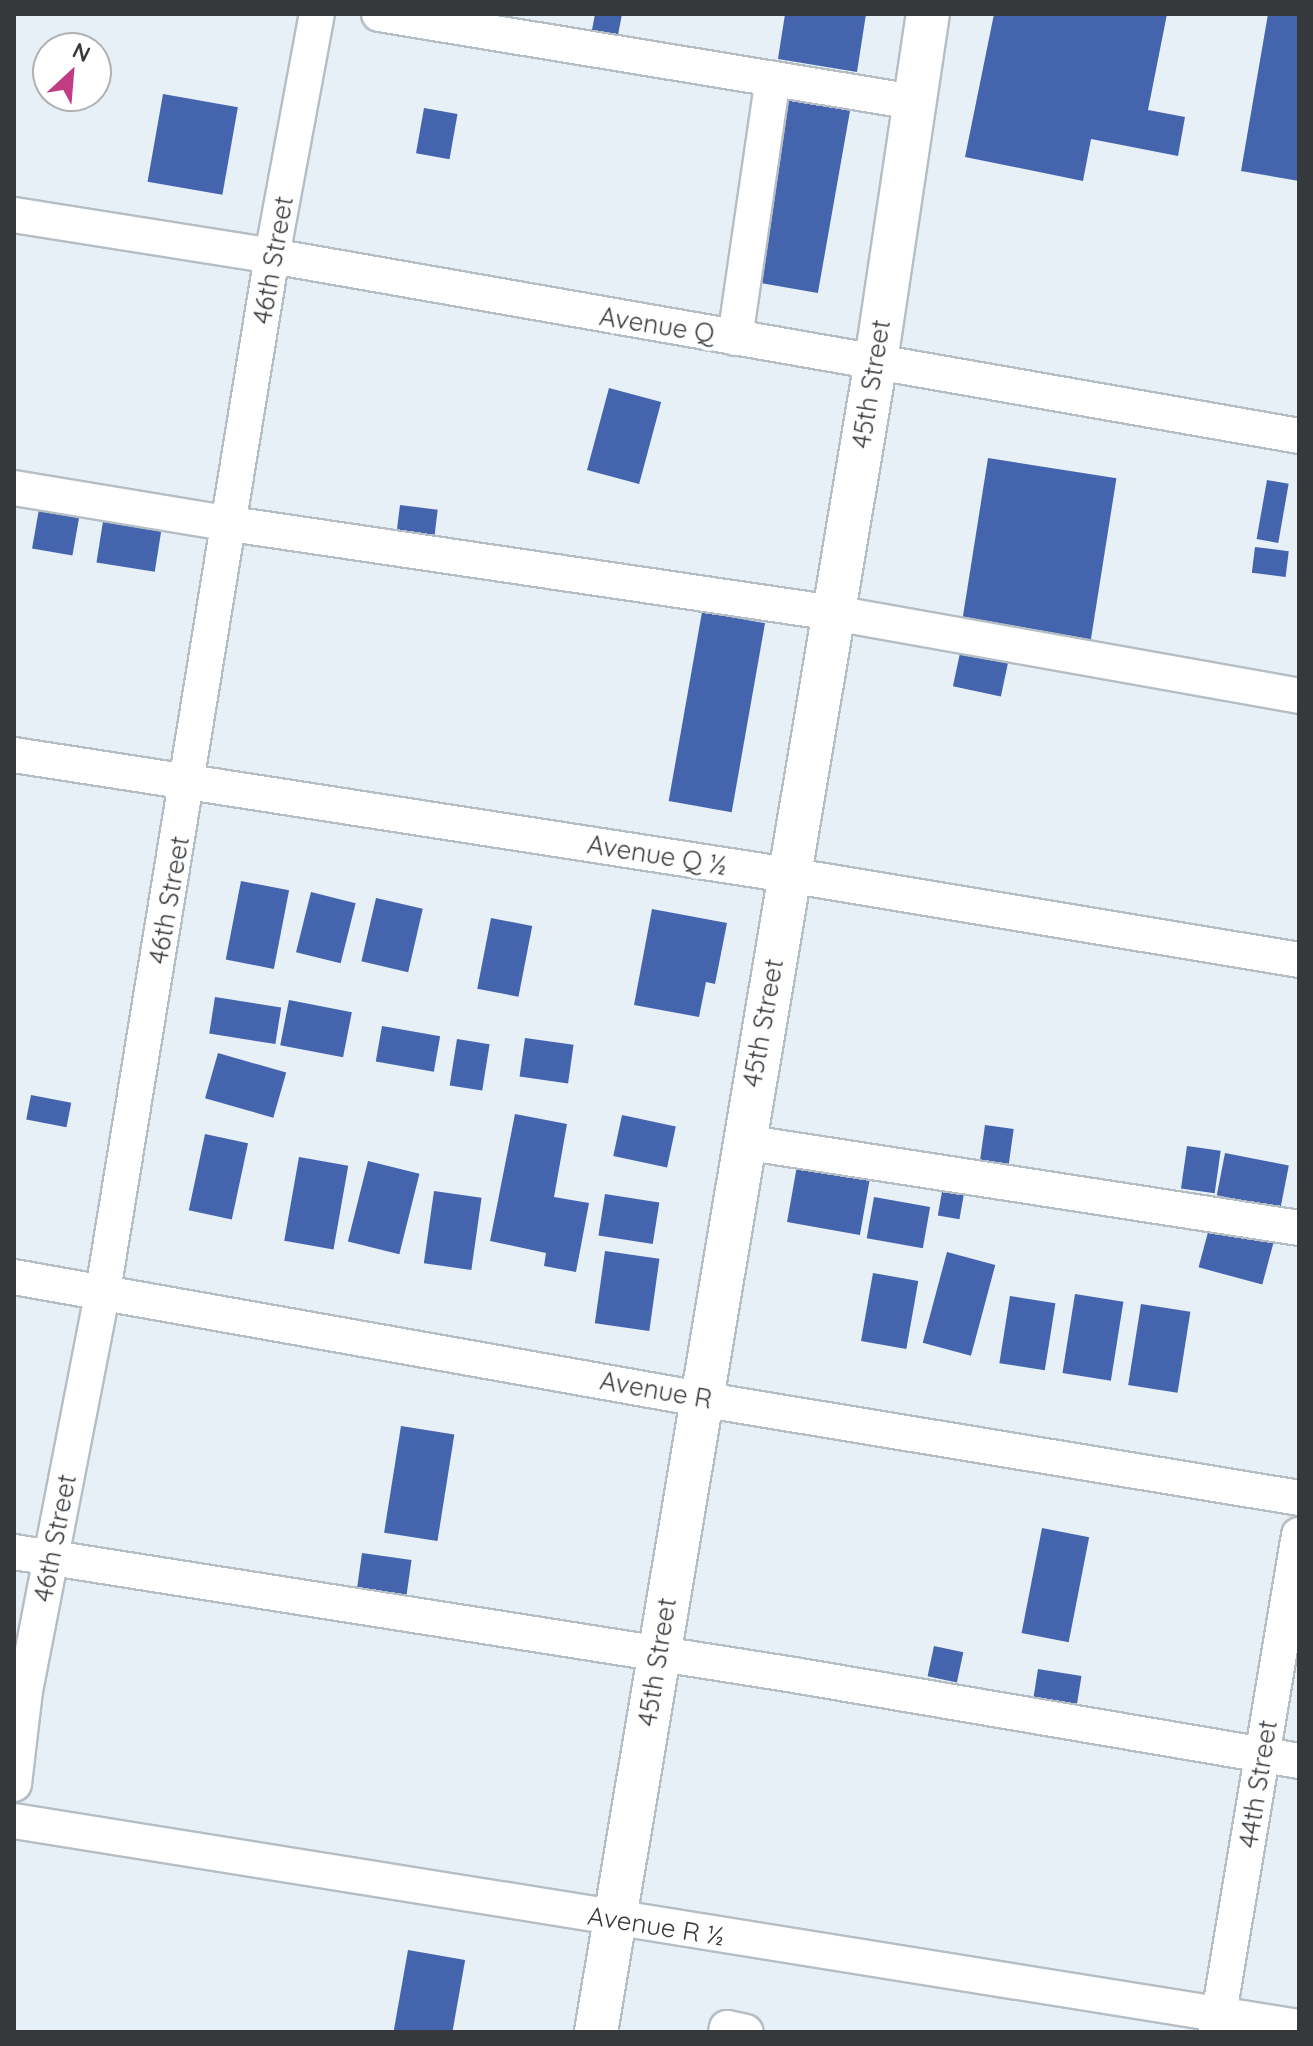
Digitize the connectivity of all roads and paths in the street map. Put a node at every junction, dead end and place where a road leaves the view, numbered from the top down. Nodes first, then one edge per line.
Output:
1 (317, 14) edge
2 (379, 14) edge
3 (928, 14) edge
4 (773, 79) junction
5 (914, 102) junction
6 (14, 215) edge
7 (272, 256) junction
8 (735, 338) junction
9 (876, 361) junction
10 (1299, 436) edge
11 (14, 488) edge
12 (231, 524) junction
13 (834, 613) junction
14 (1299, 696) edge
15 (14, 755) edge
16 (188, 783) junction
17 (788, 875) junction
18 (1299, 960) edge
19 (743, 1142) junction
20 (1299, 1228) edge
21 (14, 1277) edge
22 (103, 1291) junction
23 (700, 1399) junction
24 (1299, 1498) edge
25 (1299, 1535) edge
26 (14, 1552) edge
27 (51, 1558) junction
28 (658, 1654) junction
29 (1263, 1755) junction
30 (1299, 1761) edge
31 (14, 1784) edge
32 (14, 1821) edge
33 (615, 1919) junction
34 (1218, 2023) edge
35 (1299, 2027) edge
36 (596, 2032) edge
37 (726, 2032) edge
38 (746, 2032) edge

1 - 7 street, 46th Street
2 - 4 street
3 - 5 main road, 45th Street
4 - 5 street
4 - 8 street
5 - 9 main road, 45th Street
6 - 7 street, Avenue Q
7 - 8 street, Avenue Q
7 - 12 street, 46th Street
8 - 9 street, Avenue Q
9 - 10 street, Avenue Q
9 - 13 main road, 45th Street
11 - 12 street
12 - 13 street
12 - 16 street, 46th Street
13 - 14 street
13 - 17 main road, 45th Street
15 - 16 street, Avenue Q ½
16 - 17 street, Avenue Q ½
16 - 22 street, 46th Street
17 - 18 street, Avenue Q ½
17 - 19 main road, 45th Street
19 - 20 street
19 - 23 main road, 45th Street
21 - 22 street, Avenue R
22 - 23 street, Avenue R
22 - 27 street, 46th Street
23 - 24 street, Avenue R
23 - 28 main road, 45th Street
25 - 29 street, 44th Street
26 - 27 street
27 - 28 street
27 - 31 street, 46th Street
28 - 29 street
28 - 33 main road, 45th Street
29 - 30 street
29 - 34 street, 44th Street
32 - 33 street, Avenue R ½
33 - 34 street, Avenue R ½
33 - 36 main road, 45th Street
34 - 35 street, Avenue R ½
37 - 38 street

